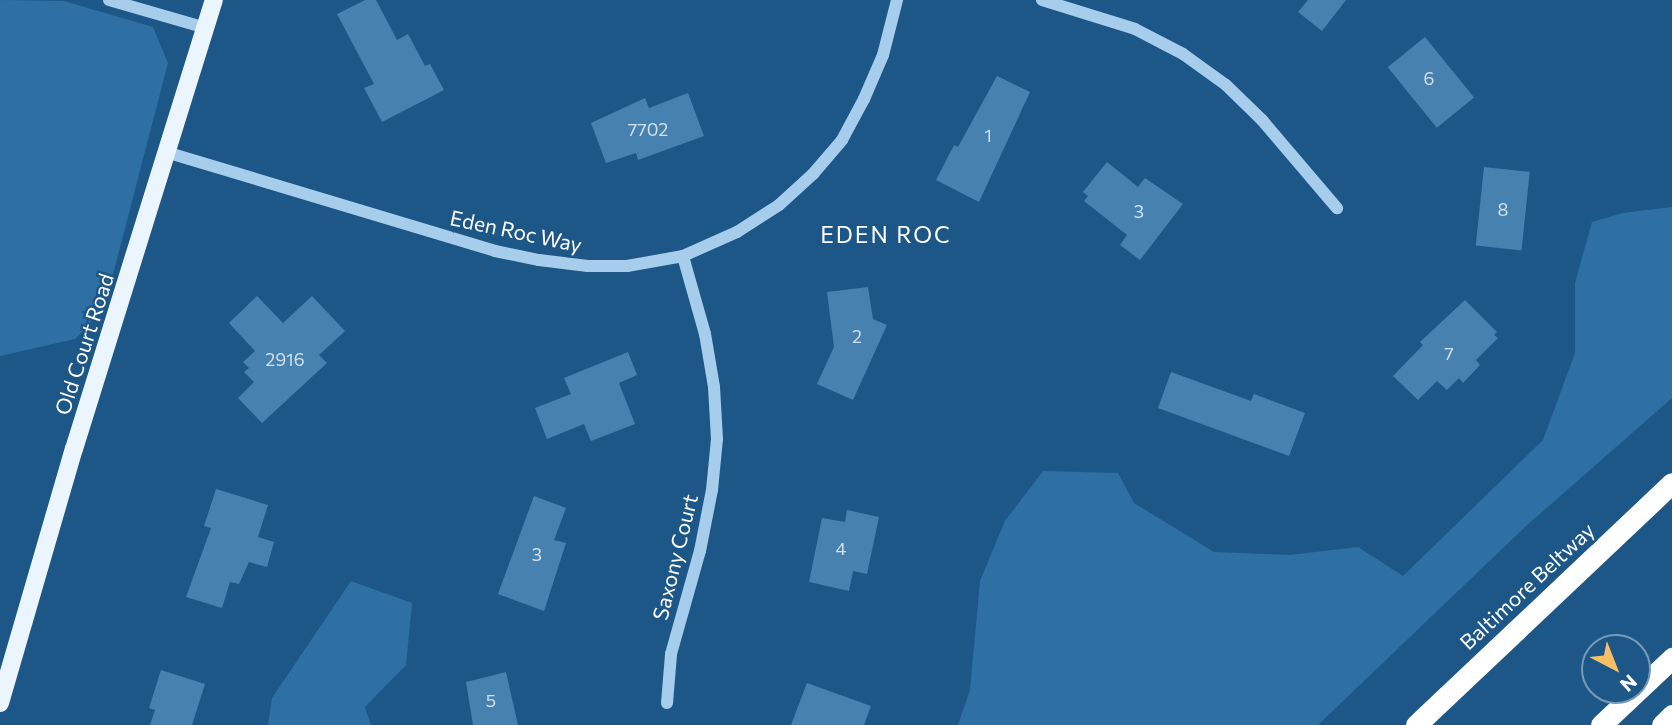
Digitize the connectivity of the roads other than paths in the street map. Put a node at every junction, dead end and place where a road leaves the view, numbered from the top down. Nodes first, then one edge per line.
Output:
1 (109, 0) edge
2 (215, 0) edge
3 (897, 0) edge
4 (1042, 0) edge
5 (206, 28) junction
6 (169, 153) junction
7 (1337, 208) dead end
8 (683, 256) junction
9 (1672, 482) edge
10 (1672, 657) edge
11 (1, 699) edge
12 (667, 703) dead end
13 (1672, 715) edge
14 (1416, 725) edge
15 (1601, 725) edge
16 (1662, 725) edge

1 - 5 street
2 - 5 main road, Old Court Road
3 - 8 street, Eden Roc Way
4 - 7 street
5 - 6 main road, Old Court Road
6 - 8 street, Eden Roc Way
6 - 11 main road, Old Court Road
8 - 12 street, Saxony Court
9 - 14 highway, Baltimore Beltway
10 - 15 highway
13 - 16 highway

